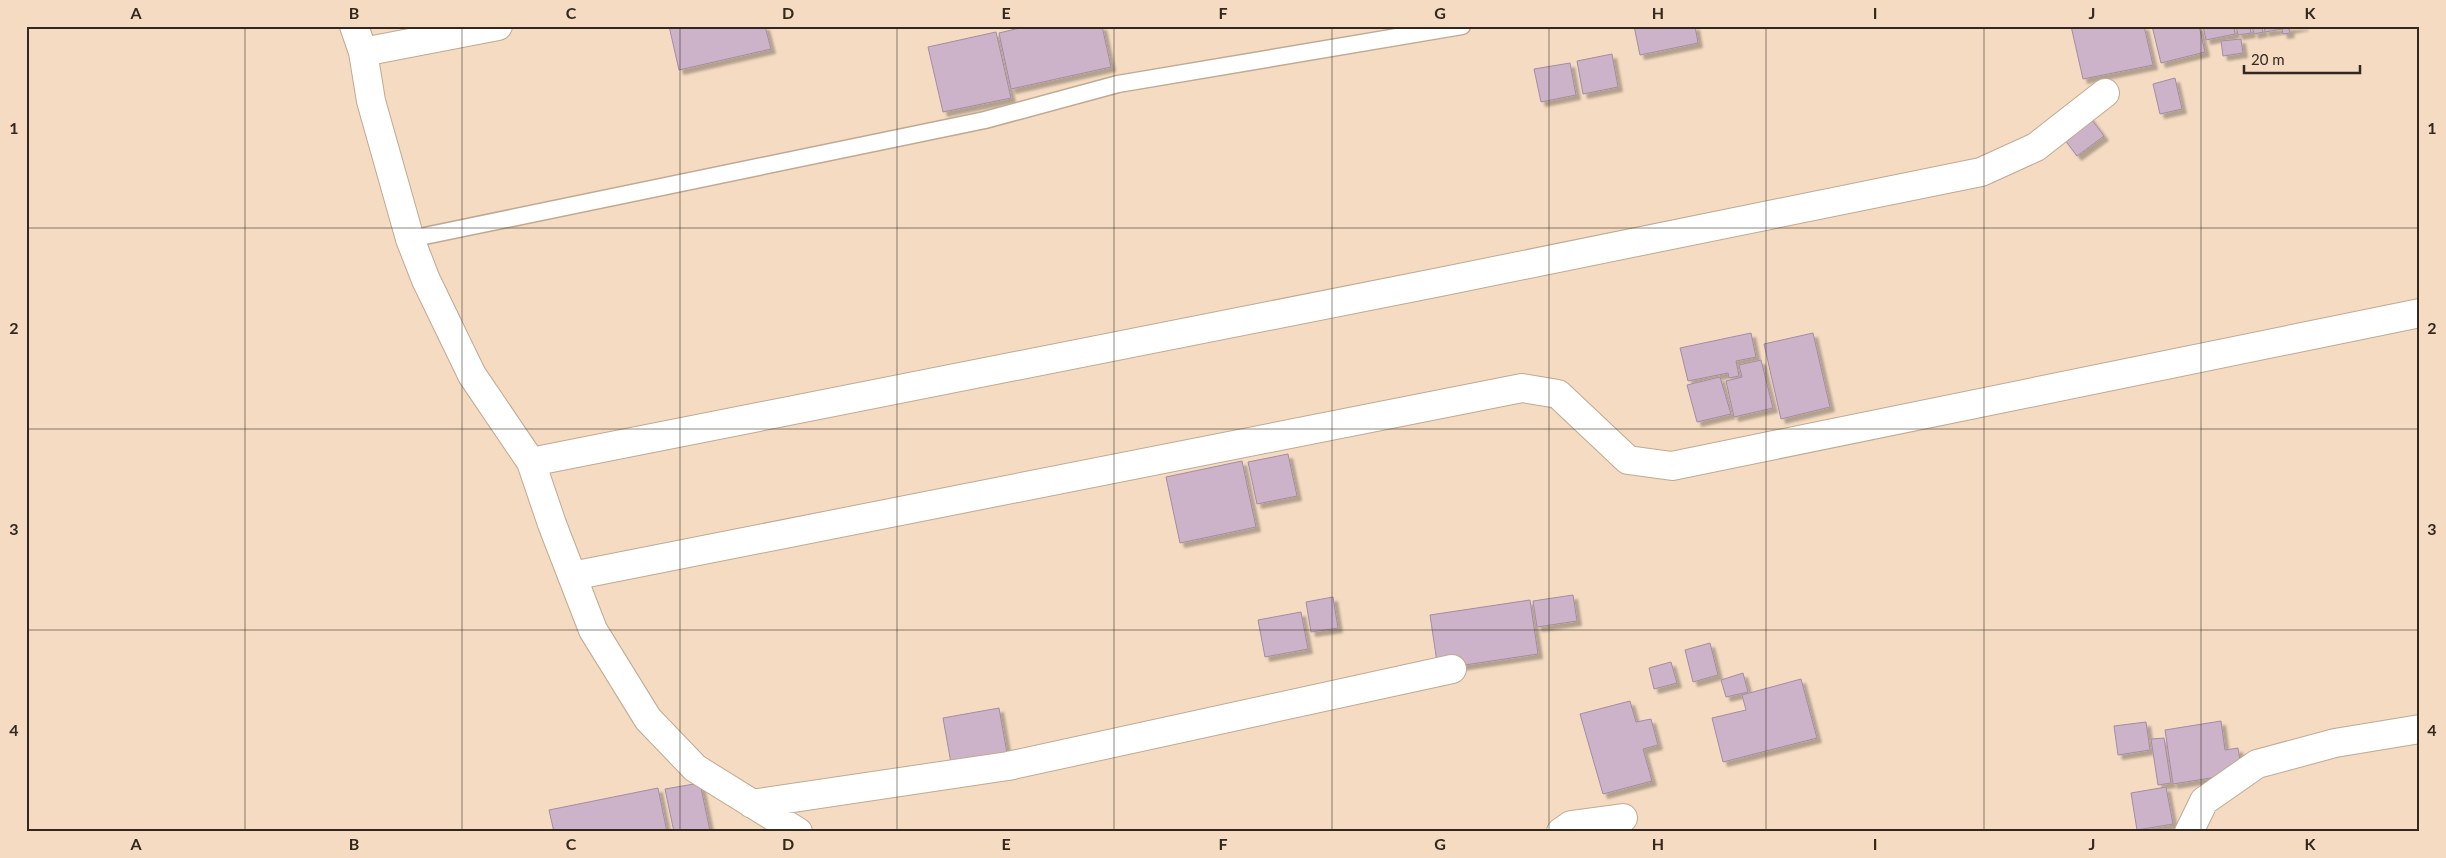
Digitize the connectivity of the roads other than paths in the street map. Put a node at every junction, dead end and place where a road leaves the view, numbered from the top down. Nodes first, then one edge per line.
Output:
1 (354, 26) edge
2 (498, 26) edge
3 (1462, 26) edge
4 (363, 52) junction
5 (2105, 93) dead end
6 (410, 238) junction
7 (2420, 314) edge
8 (531, 462) junction
9 (572, 576) junction
10 (1452, 669) dead end
11 (2420, 729) edge
12 (752, 804) junction
13 (1623, 818) dead end
14 (798, 832) edge
15 (1561, 832) edge
16 (2189, 832) edge

1 - 4 street
2 - 4 street
3 - 6 lane
4 - 6 street
5 - 8 street
6 - 8 street
7 - 9 street
8 - 9 street
9 - 12 street
10 - 12 street
11 - 16 street
12 - 14 street
13 - 15 street

